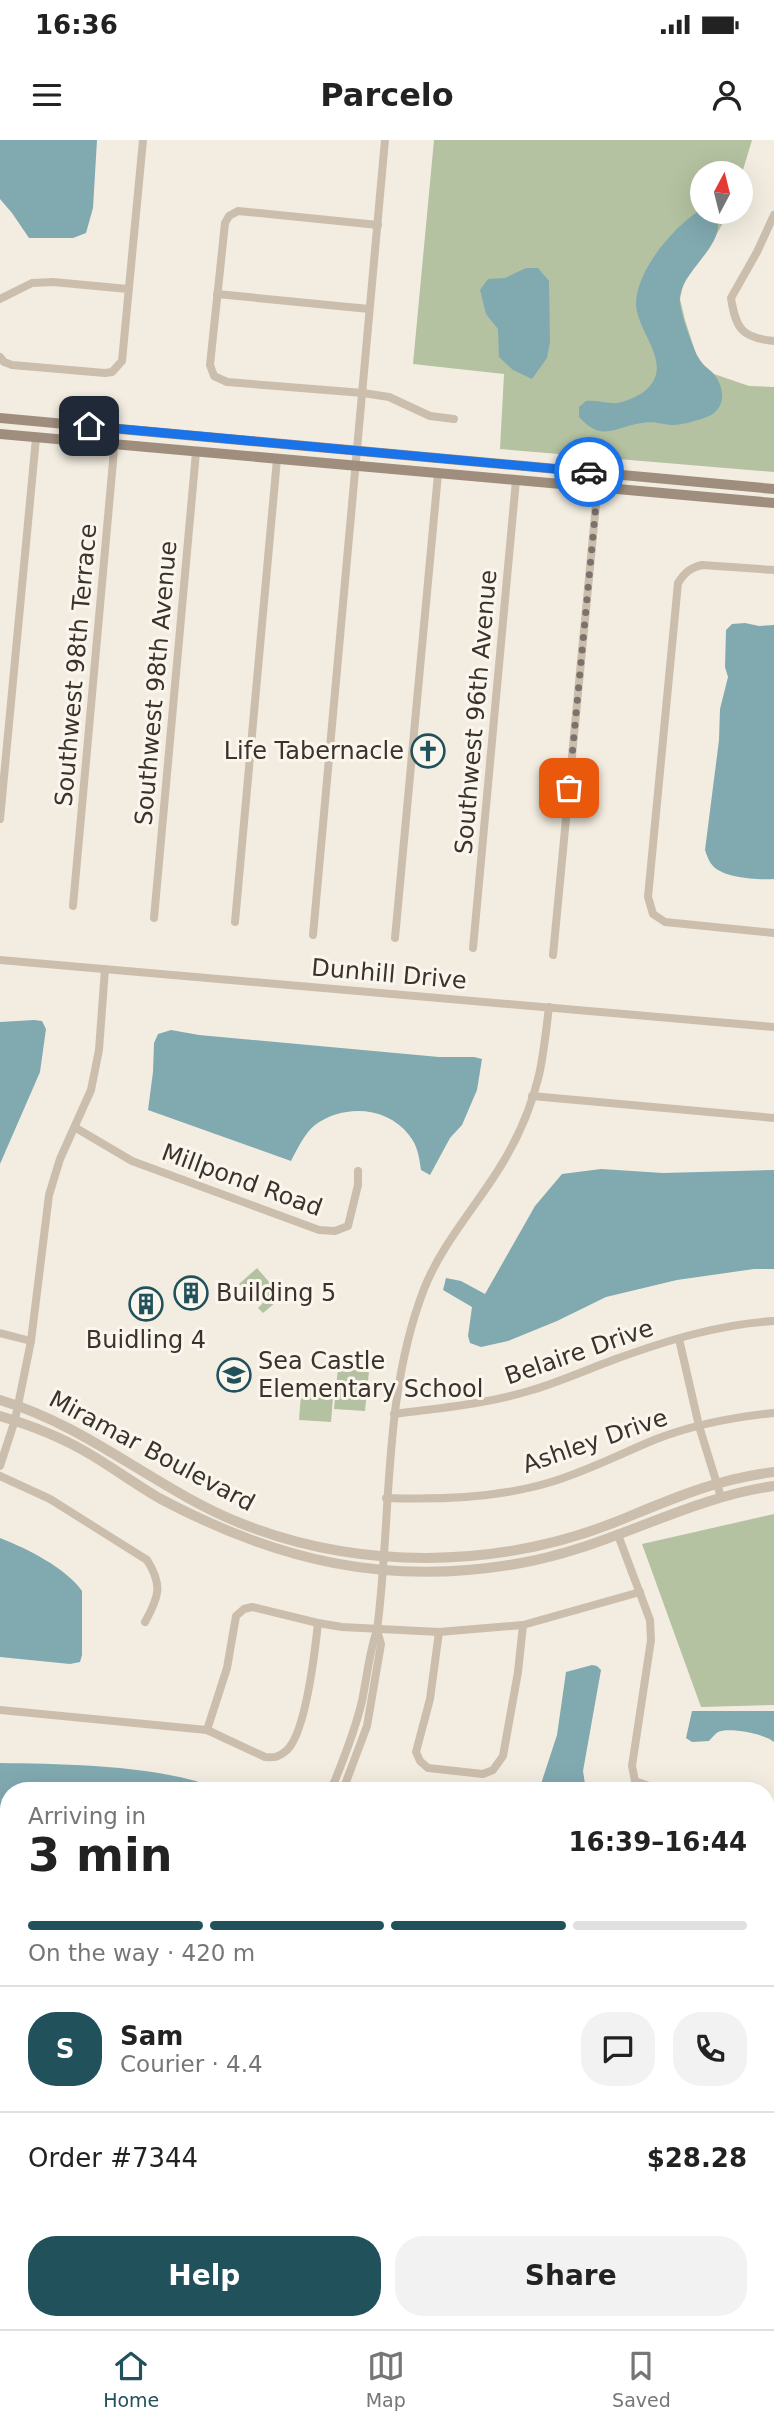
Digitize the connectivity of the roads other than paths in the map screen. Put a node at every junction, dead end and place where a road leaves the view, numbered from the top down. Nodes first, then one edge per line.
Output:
1 (143, 140) edge
2 (385, 140) edge
3 (774, 215) edge
4 (378, 225) junction
5 (128, 289) junction
6 (217, 294) junction
7 (0, 299) edge
8 (369, 309) junction
9 (774, 341) edge
10 (0, 357) edge
11 (363, 393) junction
12 (0, 418) edge
13 (454, 419) dead end
14 (117, 428) junction
15 (0, 434) edge
16 (36, 438) junction
17 (116, 444) junction
18 (357, 450) junction
19 (196, 453) junction
20 (276, 459) junction
21 (356, 466) junction
22 (599, 473) junction
23 (438, 474) junction
24 (516, 480) junction
25 (597, 489) junction
26 (774, 489) edge
27 (774, 503) edge
28 (774, 570) edge
29 (0, 819) edge
30 (73, 906) dead end
31 (154, 918) dead end
32 (235, 922) dead end
33 (774, 933) edge
34 (313, 935) dead end
35 (395, 938) dead end
36 (473, 948) dead end
37 (553, 956) dead end
38 (0, 960) edge
39 (105, 969) junction
40 (549, 1007) junction
41 (774, 1027) edge
42 (532, 1096) junction
43 (774, 1118) edge
44 (76, 1128) junction
45 (358, 1171) dead end
46 (774, 1321) edge
47 (0, 1333) edge
48 (679, 1339) junction
49 (31, 1341) junction
50 (0, 1400) edge
51 (18, 1406) junction
52 (774, 1412) edge
53 (394, 1414) junction
54 (0, 1416) edge
55 (15, 1420) junction
56 (699, 1426) junction
57 (0, 1466) edge
58 (774, 1472) edge
59 (0, 1476) edge
60 (717, 1482) junction
61 (774, 1486) edge
62 (721, 1497) junction
63 (386, 1498) junction
64 (618, 1535) junction
65 (383, 1556) junction
66 (382, 1571) junction
67 (640, 1592) junction
68 (145, 1622) dead end
69 (318, 1623) junction
70 (523, 1625) junction
71 (377, 1630) junction
72 (439, 1632) junction
73 (0, 1710) edge
74 (207, 1730) junction
75 (334, 1782) edge
76 (346, 1782) edge
77 (638, 1782) edge

1 - 5 street
2 - 4 street
3 - 9 street
4 - 6 street
4 - 8 street
5 - 7 street
5 - 10 street
6 - 8 street
6 - 11 street
8 - 11 street
11 - 13 street
11 - 18 street
12 - 14 main road
14 - 17 street, Southwest 98th Terrace
14 - 18 main road
15 - 16 main road
16 - 17 main road
16 - 29 street
17 - 19 main road
17 - 30 street, Southwest 98th Terrace
18 - 21 street
18 - 22 main road
19 - 20 main road
19 - 31 street, Southwest 98th Avenue
20 - 21 main road
20 - 32 street
21 - 23 main road
21 - 34 street
22 - 25 street
22 - 26 main road
23 - 24 main road
23 - 35 street
24 - 25 main road
24 - 36 street, Southwest 96th Avenue
25 - 27 main road
25 - 37 street
28 - 33 street
38 - 39 street, Dunhill Drive
39 - 40 street, Dunhill Drive
39 - 44 street
40 - 41 street, Dunhill Drive
40 - 42 street
42 - 43 street
42 - 53 street
44 - 45 street, Millpond Road
44 - 49 street
46 - 48 street, Belaire Drive
47 - 49 street
48 - 53 street, Belaire Drive
48 - 56 street
49 - 51 street
50 - 51 street, Miramar Boulevard
51 - 55 street
51 - 65 street, Miramar Boulevard
52 - 56 street, Ashley Drive
53 - 63 street
54 - 55 street, Miramar Boulevard
55 - 57 street
55 - 66 street, Miramar Boulevard
56 - 60 street
56 - 63 street, Ashley Drive
58 - 60 street, Miramar Boulevard
59 - 68 street
60 - 62 street
60 - 65 street, Miramar Boulevard
61 - 62 street, Miramar Boulevard
62 - 64 street, Miramar Boulevard
63 - 65 street
64 - 66 street, Miramar Boulevard
64 - 67 street
65 - 66 street
66 - 71 street
67 - 70 street
67 - 77 street
69 - 71 street
69 - 74 street
69 - 74 street
70 - 72 street
70 - 72 street
71 - 72 street
71 - 75 street
71 - 76 street
73 - 74 street

